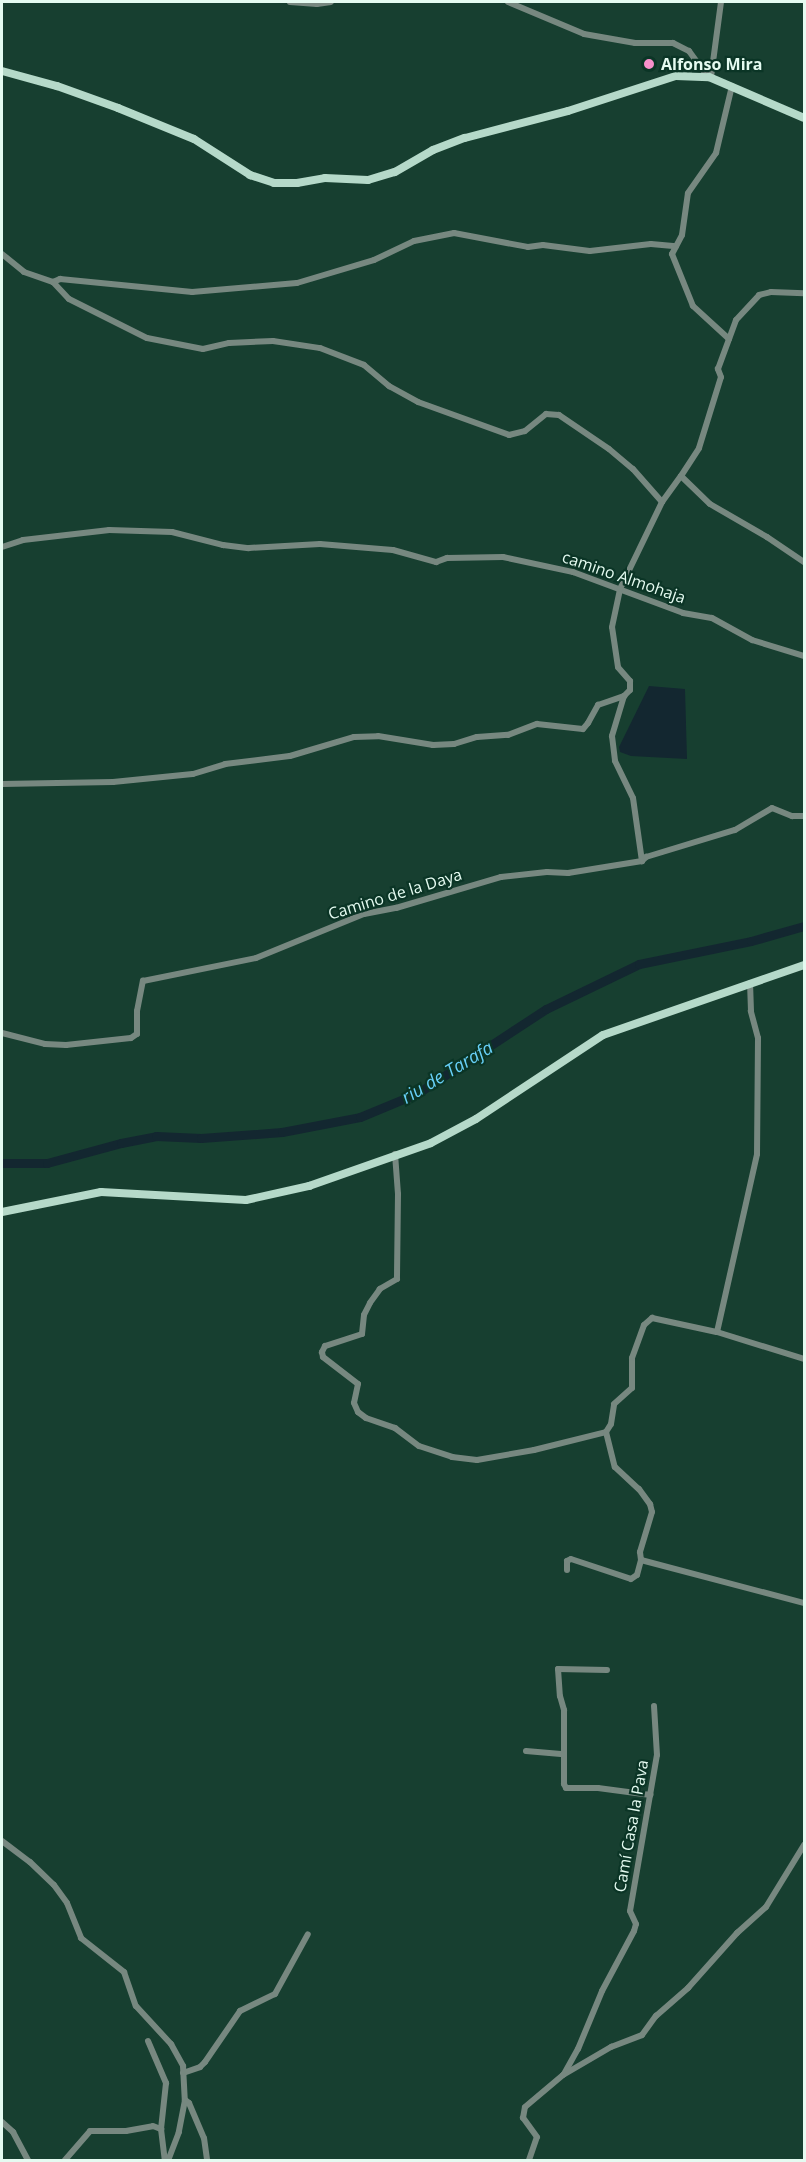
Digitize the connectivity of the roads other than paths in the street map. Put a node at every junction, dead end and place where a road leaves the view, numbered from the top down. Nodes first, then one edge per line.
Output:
1 (290, 2) edge
2 (331, 2) edge
3 (508, 2) edge
4 (721, 2) edge
5 (2, 71) edge
6 (709, 77) junction
7 (732, 86) junction
8 (804, 118) edge
9 (676, 246) junction
10 (2, 254) edge
11 (52, 282) junction
12 (804, 293) edge
13 (729, 339) junction
14 (681, 476) junction
15 (662, 502) junction
16 (2, 547) edge
17 (804, 562) edge
18 (620, 589) junction
19 (804, 656) edge
20 (624, 696) junction
21 (2, 784) edge
22 (804, 816) edge
23 (642, 861) junction
24 (804, 965) edge
25 (750, 983) junction
26 (2, 1033) edge
27 (395, 1154) junction
28 (2, 1212) edge
29 (717, 1332) junction
30 (804, 1359) edge
31 (606, 1432) junction
32 (641, 1560) junction
33 (567, 1570) dead end
34 (804, 1603) edge
35 (608, 1670) dead end
36 (654, 1706) dead end
37 (526, 1751) dead end
38 (564, 1754) junction
39 (651, 1795) junction
40 (2, 1841) edge
41 (804, 1845) edge
42 (308, 1934) dead end
43 (148, 2041) dead end
44 (183, 2073) junction
45 (563, 2075) junction
46 (185, 2100) junction
47 (2, 2122) edge
48 (161, 2129) junction
49 (28, 2160) edge
50 (65, 2160) edge
51 (167, 2160) edge
52 (207, 2160) edge
53 (529, 2160) edge

1 - 2 street
3 - 6 street
4 - 6 street
5 - 6 main road
6 - 7 main road
7 - 8 main road
7 - 9 street
9 - 11 street
9 - 13 street
10 - 11 street
11 - 15 street
12 - 13 street
13 - 14 street
14 - 15 street
14 - 17 street
15 - 18 street
16 - 18 street, camino Almohaja
18 - 19 street, camino Almohaja
18 - 20 street
20 - 21 street
20 - 23 street
22 - 23 street, Camino de la Daya
23 - 26 street, Camino de la Daya
24 - 25 main road
25 - 27 main road
25 - 29 street
27 - 28 main road
27 - 31 street
29 - 30 street
29 - 31 street
31 - 32 street
32 - 33 street
32 - 34 street
35 - 38 street
36 - 39 street, Camí Casa la Pava
37 - 38 street
38 - 39 street
39 - 45 street, Camí Casa la Pava
40 - 44 street
41 - 45 street
42 - 44 street
43 - 48 street
44 - 46 street
45 - 53 street
46 - 51 street
46 - 52 street
47 - 49 street
48 - 50 street
48 - 51 street

